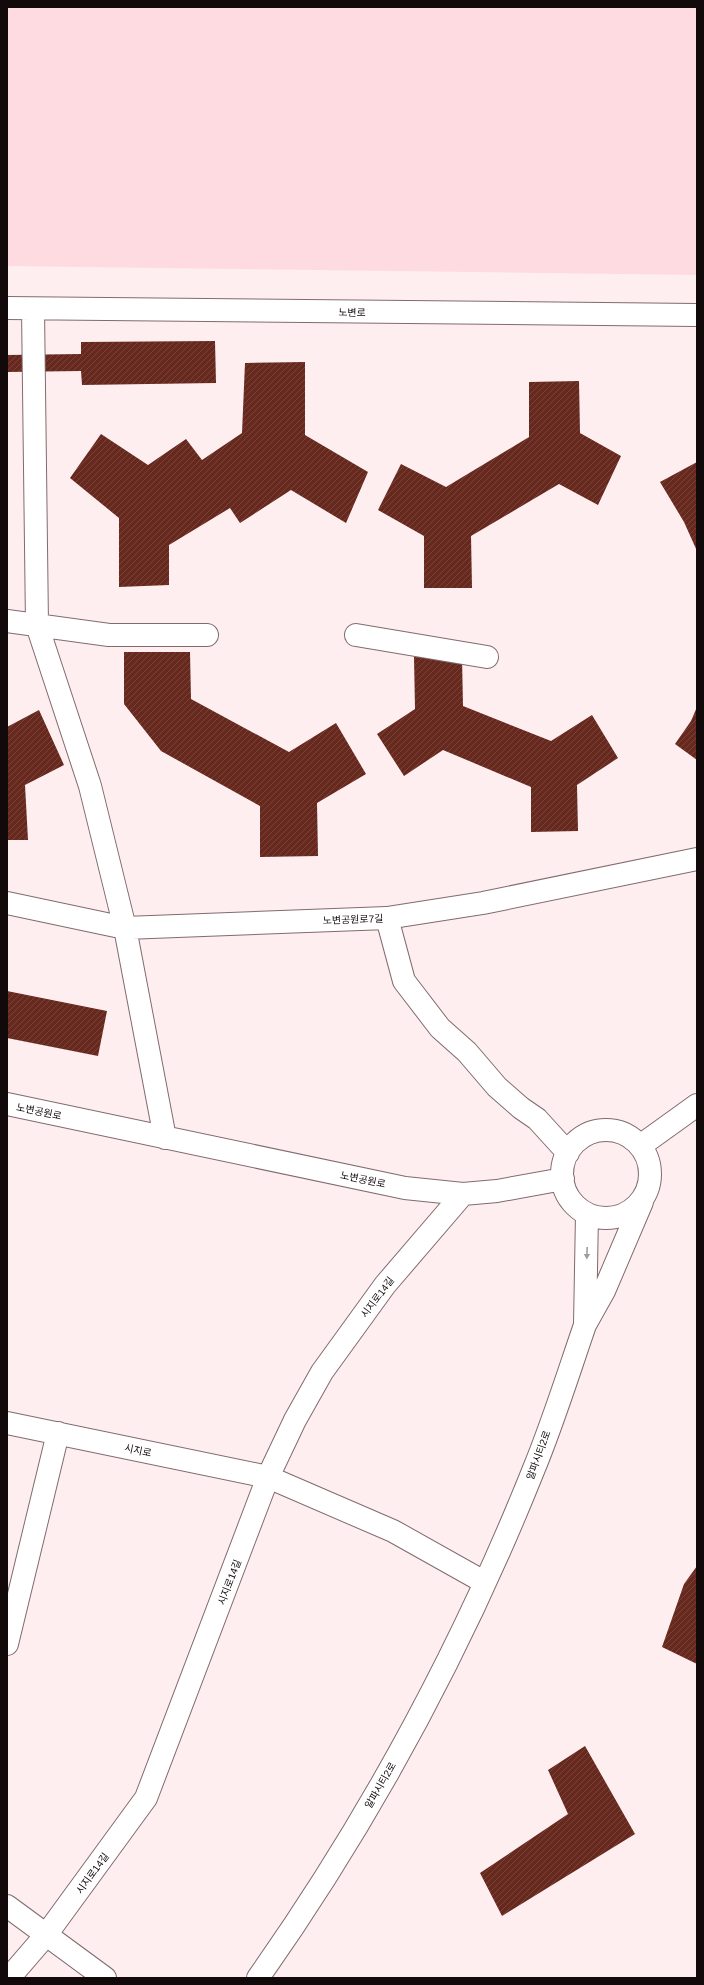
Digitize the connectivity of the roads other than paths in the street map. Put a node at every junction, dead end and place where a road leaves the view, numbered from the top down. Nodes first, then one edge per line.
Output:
1 (7, 308) edge
2 (33, 309) junction
3 (697, 315) edge
4 (7, 621) edge
5 (37, 625) junction
6 (207, 635) dead end
7 (356, 635) dead end
8 (487, 657) dead end
9 (697, 859) edge
10 (7, 903) edge
11 (387, 918) junction
12 (125, 928) junction
13 (7, 1104) edge
14 (697, 1105) edge
15 (165, 1138) junction
16 (640, 1146) junction
17 (568, 1153) junction
18 (562, 1179) junction
19 (648, 1188) junction
20 (463, 1194) junction
21 (587, 1214) junction
22 (585, 1325) junction
23 (7, 1423) edge
24 (58, 1433) junction
25 (268, 1477) junction
26 (484, 1582) junction
27 (7, 1644) edge
28 (7, 1906) edge
29 (46, 1935) junction
30 (10, 1978) edge
31 (105, 1978) edge
32 (258, 1978) edge

1 - 2 street, 노변로
2 - 3 street, 노변로
2 - 5 street
4 - 5 street
5 - 6 street
5 - 12 street
7 - 8 street
9 - 11 street, 노변공원로7길
10 - 12 street, 노변공원로7길
11 - 12 street, 노변공원로7길
11 - 17 street
12 - 15 street
13 - 15 street, 노변공원로
14 - 16 street
15 - 20 street, 노변공원로
16 - 17 street
16 - 19 street
17 - 18 street
18 - 20 street, 노변공원로
18 - 21 street
19 - 21 street
19 - 22 street
20 - 25 street, 시지로14길
21 -> 22 street
22 - 26 street, 알파시티2로
23 - 24 street, 시지로
24 - 25 street, 시지로
24 - 27 street
25 - 26 street
25 - 29 street, 시지로14길
26 - 32 street, 알파시티2로
28 - 29 street
29 - 30 street, 시지로14길
29 - 31 street

